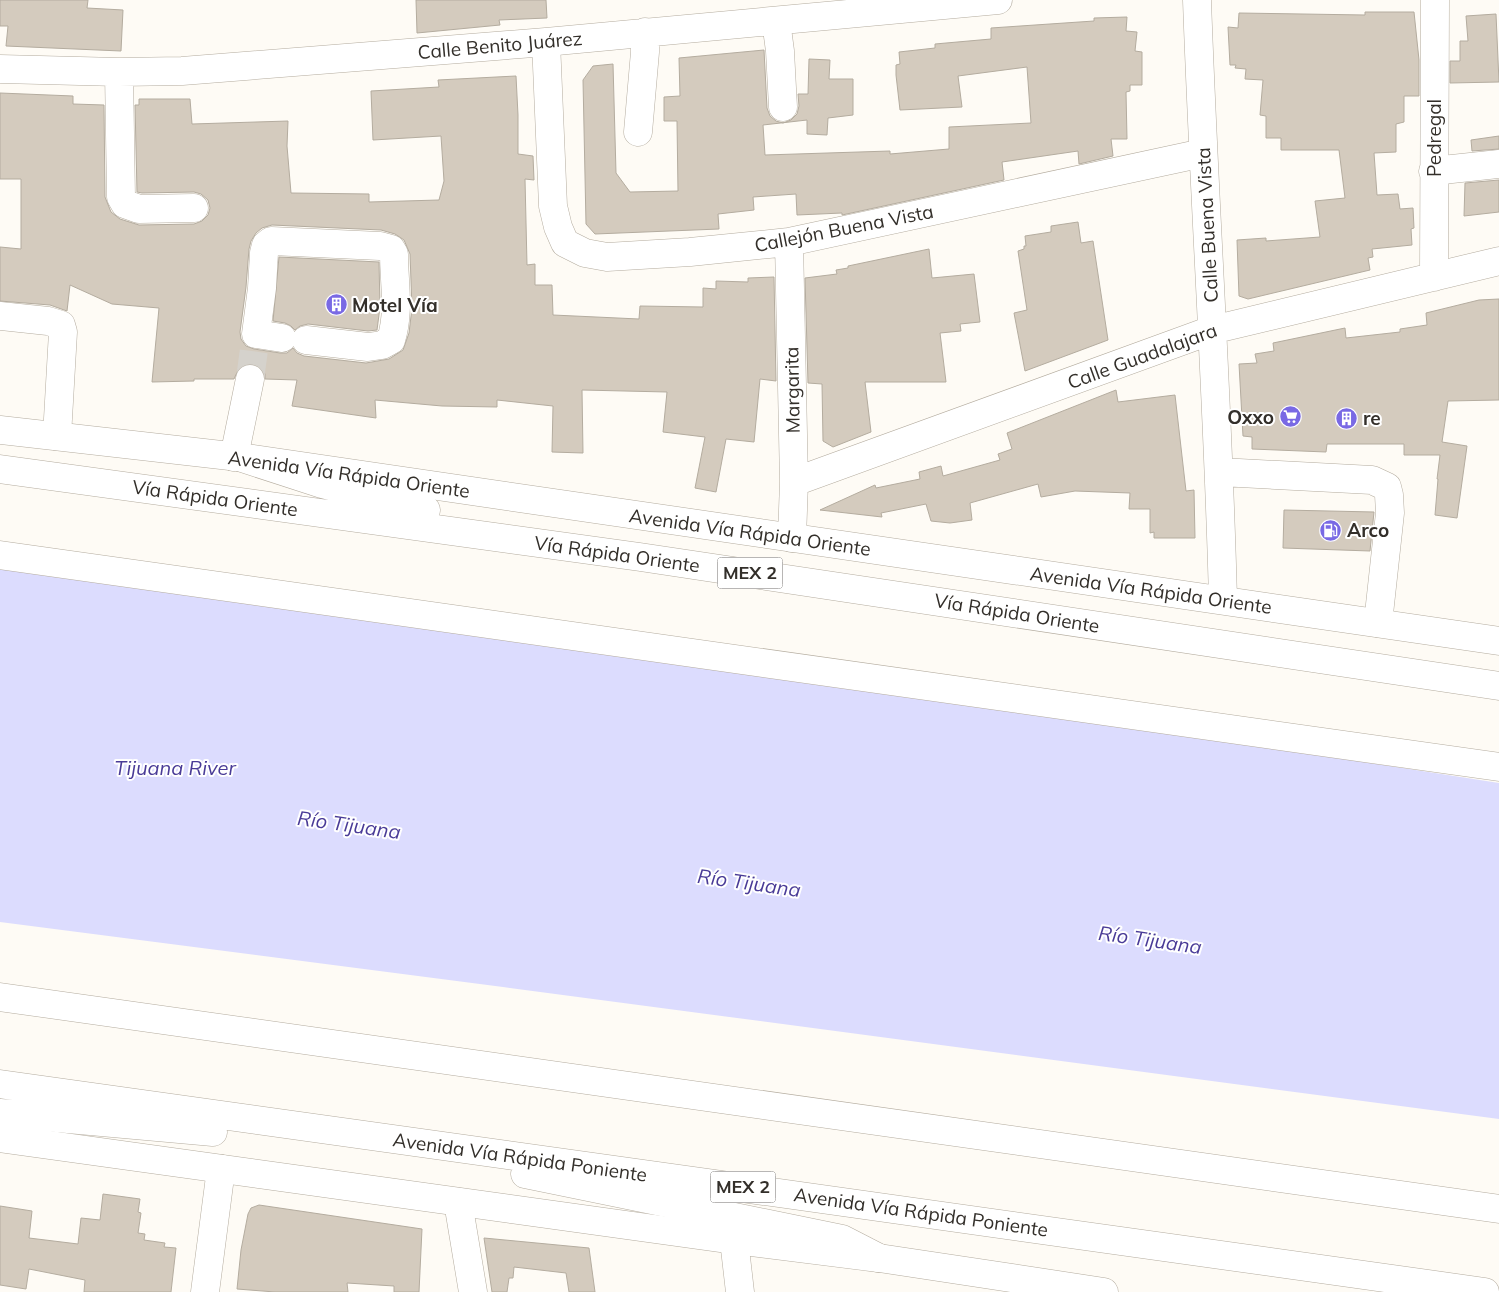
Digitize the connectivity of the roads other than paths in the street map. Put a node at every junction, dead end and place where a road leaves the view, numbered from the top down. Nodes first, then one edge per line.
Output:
1 (998, 0) edge
2 (1197, 0) edge
3 (1435, 0) edge
4 (900, 5) edge
5 (776, 21) junction
6 (645, 32) junction
7 (546, 42) junction
8 (0, 70) edge
9 (119, 72) junction
10 (783, 107) dead end
11 (638, 132) dead end
12 (1202, 153) junction
13 (1499, 164) edge
14 (1433, 171) junction
15 (194, 208) dead end
16 (789, 242) junction
17 (1499, 261) edge
18 (1434, 276) junction
19 (0, 316) edge
20 (1212, 330) junction
21 (255, 338) joint
22 (250, 379) tunnel mouth
23 (0, 430) edge
24 (57, 436) junction
25 (237, 457) junction
26 (0, 469) edge
27 (1220, 472) junction
28 (794, 482) junction
29 (792, 538) junction
30 (0, 555) edge
31 (640, 556) junction
32 (1223, 600) junction
33 (1378, 623) junction
34 (1499, 639) edge
35 (1499, 686) edge
36 (1499, 767) edge
37 (0, 997) edge
38 (0, 1084) edge
39 (0, 1113) edge
40 (332, 1131) junction
41 (0, 1138) edge
42 (429, 1144) junction
43 (221, 1168) junction
44 (458, 1202) junction
45 (1499, 1209) edge
46 (734, 1240) junction
47 (879, 1258) junction
48 (1011, 1285) edge
49 (205, 1292) edge
50 (472, 1292) edge
51 (740, 1292) edge
52 (1104, 1292) edge
53 (1486, 1292) edge

1 - 4 main road, Calle Benito Juárez
2 - 12 main road, Calle Buena Vista
3 - 14 main road, Pedregal
4 - 5 main road, Calle Benito Juárez
5 - 6 main road, Calle Benito Juárez
5 - 10 main road
6 - 7 main road, Calle Benito Juárez
6 - 11 main road
7 - 9 main road, Calle Benito Juárez
7 - 16 main road, Callejón Buena Vista
8 - 9 main road, Calle Benito Juárez
9 - 15 main road
12 - 16 main road, Callejón Buena Vista
12 - 20 main road, Calle Buena Vista
13 - 14 main road
14 - 18 main road, Pedregal
16 - 28 main road, Margarita
17 - 18 main road, Calle Guadalajara
18 - 20 main road, Calle Guadalajara
19 - 24 main road
20 - 27 main road, Calle Buena Vista
20 - 28 main road, Calle Guadalajara
21 - 21 main road
22 - 25 main road
23 - 24 main road, Avenida Vía Rápida Oriente
24 - 25 main road, Avenida Vía Rápida Oriente
25 - 29 main road, Avenida Vía Rápida Oriente
25 - 31 main road
26 - 31 main road, Vía Rápida Oriente / MEX 2
27 - 32 main road, Calle Buena Vista
27 - 33 main road
28 - 29 main road, Margarita
29 - 32 main road, Avenida Vía Rápida Oriente
30 - 36 main road
31 - 35 main road, Vía Rápida Oriente / MEX 2
32 - 33 main road, Avenida Vía Rápida Oriente
33 - 34 main road, Avenida Vía Rápida Oriente
37 - 45 main road
38 - 40 main road, Avenida Vía Rápida Poniente / MEX 2
39 - 40 main road
40 - 42 main road, Avenida Vía Rápida Poniente / MEX 2
41 - 43 main road
42 - 47 main road
42 - 53 main road, Avenida Vía Rápida Poniente / MEX 2
43 - 44 main road
43 - 49 main road
44 - 46 main road
44 - 50 main road
46 - 47 main road
46 - 51 main road
47 - 48 main road
48 - 52 main road

